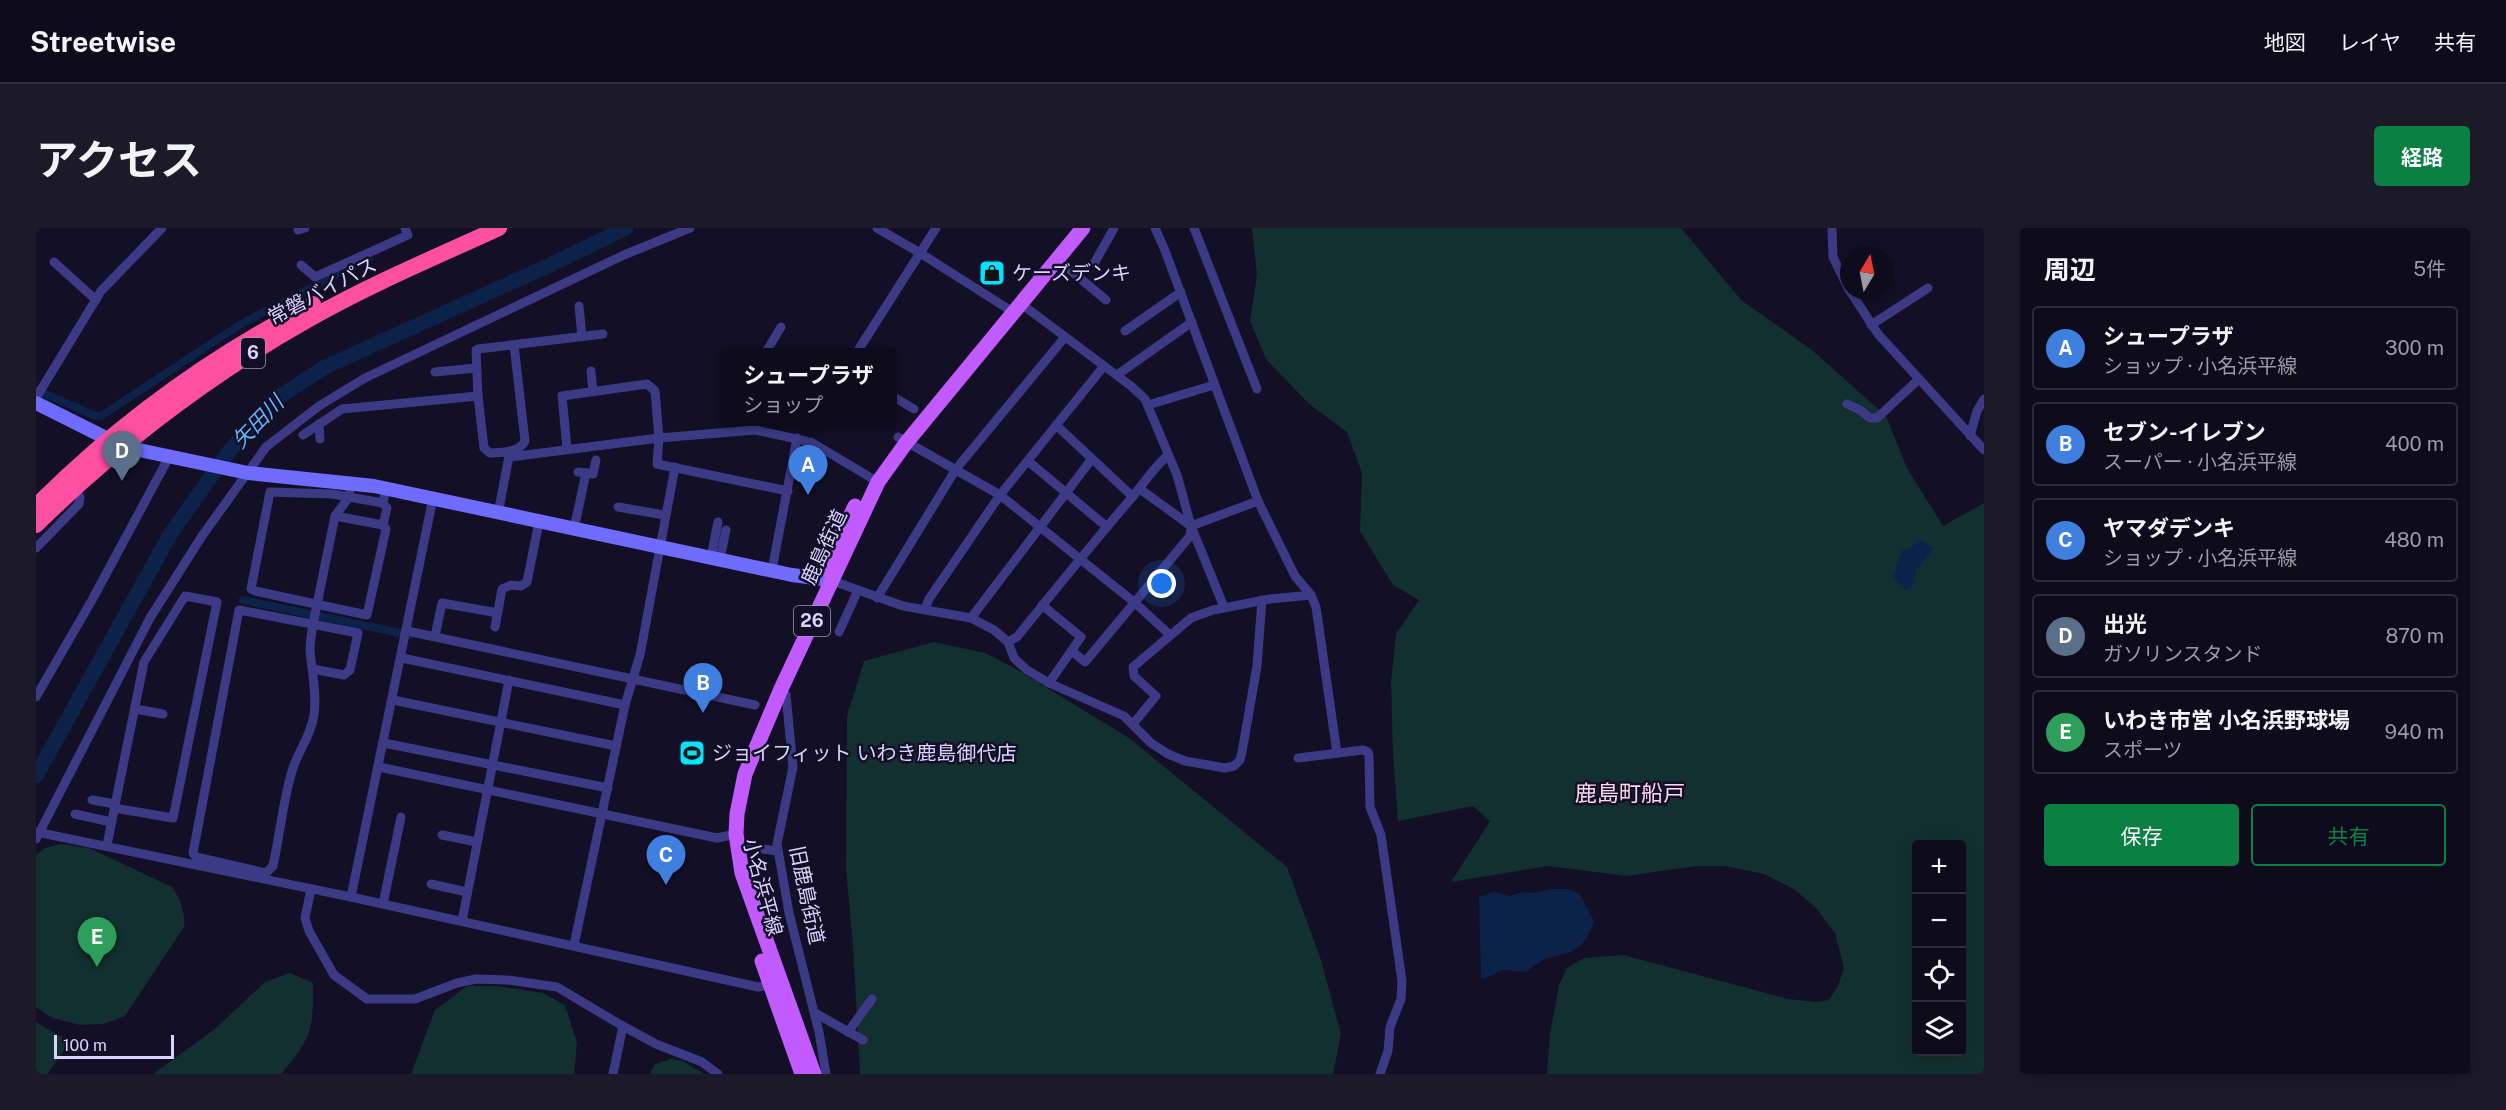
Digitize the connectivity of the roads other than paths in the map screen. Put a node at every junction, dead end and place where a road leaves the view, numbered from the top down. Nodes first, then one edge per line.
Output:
1 (405, 228) edge
2 (475, 228) edge
3 (500, 228) edge
4 (690, 228) edge
5 (877, 228) edge
6 (936, 228) edge
7 (1070, 228) edge
8 (1083, 228) edge
9 (1114, 228) edge
10 (1155, 228) edge
11 (1194, 228) edge
12 (1832, 228) edge
13 (159, 229) edge
14 (920, 253) junction
15 (1057, 259) junction
16 (54, 262) dead end
17 (1095, 262) dead end
18 (301, 265) dead end
19 (1840, 271) edge
20 (1928, 288) dead end
21 (1181, 292) junction
22 (96, 300) junction
23 (1106, 300) dead end
24 (1855, 300) edge
25 (579, 306) dead end
26 (1013, 307) junction
27 (1192, 322) junction
28 (1871, 324) junction
29 (781, 327) dead end
30 (1125, 331) dead end
31 (603, 334) dead end
32 (582, 336) junction
33 (1065, 337) junction
34 (514, 345) junction
35 (768, 348) edge
36 (860, 348) edge
37 (1104, 366) junction
38 (476, 368) junction
39 (591, 371) dead end
40 (435, 372) dead end
41 (1117, 375) junction
42 (1919, 379) junction
43 (1214, 385) junction
44 (1257, 390) dead end
45 (593, 392) junction
46 (39, 396) edge
47 (478, 396) junction
48 (897, 399) edge
49 (1984, 399) edge
50 (1847, 404) dead end
51 (1148, 405) junction
52 (914, 409) dead end
53 (320, 424) junction
54 (1056, 425) junction
55 (724, 426) edge
56 (767, 426) edge
57 (763, 431) junction
58 (723, 432) junction
59 (303, 435) dead end
60 (1970, 436) junction
61 (659, 438) junction
62 (797, 438) junction
63 (320, 439) dead end
64 (902, 440) junction
65 (115, 442) junction
66 (567, 448) junction
67 (1984, 450) edge
68 (510, 454) junction
69 (1168, 455) junction
70 (169, 457) junction
71 (596, 460) dead end
72 (1091, 460) junction
73 (1028, 461) junction
74 (675, 467) junction
75 (956, 469) junction
76 (244, 472) junction
77 (874, 480) junction
78 (351, 482) junction
79 (74, 488) junction
80 (386, 488) junction
81 (1140, 489) junction
82 (788, 491) junction
83 (1066, 492) junction
84 (1000, 495) junction
85 (349, 497) junction
86 (1133, 497) junction
87 (433, 498) junction
88 (1258, 501) junction
89 (383, 503) junction
90 (36, 506) edge
91 (618, 507) dead end
92 (498, 514) junction
93 (335, 516) junction
94 (664, 516) junction
95 (539, 522) junction
96 (718, 522) dead end
97 (36, 525) edge
98 (383, 525) junction
99 (1191, 526) junction
100 (1040, 527) junction
101 (1107, 527) junction
102 (574, 529) junction
103 (726, 530) dead end
104 (660, 547) junction
105 (36, 548) edge
106 (716, 558) junction
107 (1080, 558) junction
108 (772, 570) junction
109 (826, 580) junction
110 (858, 590) junction
111 (1311, 595) junction
112 (877, 598) junction
113 (1262, 600) junction
114 (1134, 602) junction
115 (1042, 605) junction
116 (1224, 607) junction
117 (925, 609) junction
118 (498, 613) junction
119 (315, 615) junction
120 (971, 618) junction
121 (495, 627) dead end
122 (839, 632) dead end
123 (1170, 634) junction
124 (406, 635) junction
125 (435, 636) junction
126 (1008, 642) junction
127 (1072, 651) junction
128 (402, 658) junction
129 (313, 669) junction
130 (633, 679) junction
131 (509, 680) junction
132 (1049, 683) junction
133 (781, 689) junction
134 (36, 697) edge
135 (393, 700) junction
136 (625, 705) junction
137 (755, 705) dead end
138 (135, 709) junction
139 (164, 714) dead end
140 (501, 722) junction
141 (1133, 724) junction
142 (384, 743) junction
143 (616, 746) junction
144 (1337, 753) junction
145 (1298, 758) dead end
146 (492, 764) junction
147 (380, 766) junction
148 (608, 788) junction
149 (487, 789) junction
150 (92, 800) dead end
151 (115, 806) junction
152 (602, 813) junction
153 (75, 814) dead end
154 (401, 817) dead end
155 (111, 822) junction
156 (37, 835) edge
157 (442, 835) dead end
158 (734, 838) junction
159 (477, 842) junction
160 (107, 845) junction
161 (778, 851) junction
162 (431, 884) dead end
163 (311, 889) junction
164 (467, 892) junction
165 (351, 897) junction
166 (383, 904) junction
167 (462, 921) junction
168 (574, 945) junction
169 (774, 984) junction
170 (872, 999) dead end
171 (814, 1013) junction
172 (623, 1026) junction
173 (848, 1032) junction
174 (863, 1040) dead end
175 (613, 1074) edge
176 (718, 1074) edge
177 (802, 1074) edge
178 (814, 1074) edge
179 (826, 1074) edge
180 (1380, 1074) edge

1 - 18 street
2 - 65 highway, 常磐バイパス / 6
3 - 65 highway, 常磐バイパス / 6
4 - 76 street
5 - 14 street
6 - 14 street
7 - 26 main road, 小名浜平線 / 26
8 - 15 main road, 26
9 - 17 street
10 - 21 street
11 - 44 street
12 - 19 street
13 - 22 street
14 - 26 street
14 - 36 street
15 - 23 street
15 - 26 main road, 26
16 - 22 street
20 - 28 street
21 - 27 street
21 - 30 street
22 - 46 street
24 - 28 street
25 - 32 street
26 - 33 street
26 - 64 main road, 小名浜平線 / 26
27 - 41 street
27 - 43 street
28 - 42 street
29 - 35 street
31 - 32 street
32 - 34 street
33 - 37 street
33 - 75 street
34 - 38 street
34 - 68 street
37 - 41 street
37 - 54 street
38 - 40 street
38 - 47 street
39 - 45 street
41 - 51 street
42 - 50 street
42 - 60 street
43 - 51 street
43 - 88 street
45 - 61 street
45 - 66 street
46 - 65 street
47 - 53 street
47 - 68 street
48 - 52 street
49 - 60 street
51 - 69 street
53 - 59 street
53 - 63 street
54 - 72 street
54 - 73 street
55 - 58 street
56 - 57 street
57 - 58 street
57 - 62 street
58 - 61 street
60 - 67 street
61 - 66 street
61 - 74 street
62 - 77 street
62 - 82 street
64 - 75 street
64 - 77 main road, 小名浜平線 / 26
65 - 70 street
65 - 79 highway, 常磐バイパス / 6
65 - 90 highway, 常磐バイパス / 6
66 - 68 street
68 - 92 street
69 - 81 street
69 - 99 street
70 - 76 street
70 - 134 street
71 - 102 street
72 - 83 street
72 - 86 street
73 - 83 street
73 - 84 street
74 - 82 street
74 - 94 street
75 - 84 street
75 - 112 street
76 - 78 street
76 - 156 street
77 - 109 main road, 小名浜平線 / 26
78 - 80 street
78 - 85 street
79 - 97 highway, 常磐バイパス / 6
79 - 105 street
80 - 87 street
80 - 89 street
81 - 86 street
81 - 99 street
82 - 108 street
83 - 100 street
83 - 101 street
84 - 100 street
84 - 117 street
85 - 89 street
85 - 93 street
85 - 119 street
86 - 101 street
87 - 92 street
87 - 124 street
88 - 99 street
88 - 111 street
89 - 98 street
91 - 94 street
92 - 95 street
93 - 98 street
93 - 119 street
94 - 104 street
95 - 102 street
95 - 118 street
96 - 106 street
98 - 119 street
99 - 114 street
99 - 116 street
100 - 107 street
100 - 120 street
101 - 107 street
102 - 104 street
103 - 106 street
104 - 106 street
104 - 130 street
106 - 108 street
107 - 114 street
107 - 115 street
108 - 109 street
109 - 110 street
109 - 133 main road, 鹿島街道 / 26
109 - 158 main road, 小名浜平線 / 26
110 - 112 street
110 - 122 street
111 - 113 street
111 - 144 street
112 - 117 street
113 - 116 street
113 - 141 street
114 - 123 street
114 - 127 street
115 - 126 street
115 - 127 street
116 - 123 street
117 - 120 street
118 - 121 street
118 - 125 street
119 - 129 street
119 - 129 street
119 - 129 street
120 - 126 street
123 - 141 street
124 - 125 street
124 - 128 street
125 - 130 street
126 - 132 street
127 - 132 street
128 - 131 street
128 - 135 street
130 - 136 street
130 - 137 street
131 - 136 street
131 - 140 street
132 - 141 street
133 - 158 main road, 鹿島街道 / 26
133 - 161 street, 旧鹿島街道
135 - 140 street
135 - 142 street
136 - 143 street
138 - 139 street
138 - 151 street
138 - 151 street
140 - 143 street
140 - 146 street
142 - 146 street
142 - 147 street
143 - 148 street
144 - 145 street
144 - 180 street
146 - 148 street
146 - 149 street
147 - 149 street
147 - 165 street
148 - 152 street
149 - 152 street
149 - 159 street
150 - 151 street
151 - 155 street
152 - 158 street
152 - 168 street
153 - 155 street
154 - 166 street
155 - 160 street
156 - 160 street
157 - 159 street
158 - 161 street
158 - 169 main road, 小名浜平線 / 26
159 - 164 street
160 - 163 street
161 - 171 street, 旧鹿島街道
162 - 164 street
163 - 165 street
163 - 172 street
164 - 167 street
165 - 166 street
166 - 167 street
167 - 168 street
168 - 169 street
169 - 177 main road, 小名浜平線 / 26
169 - 178 main road, 26
170 - 173 street
171 - 173 street
171 - 179 street, 旧鹿島街道
172 - 175 street
172 - 176 street
173 - 174 street

